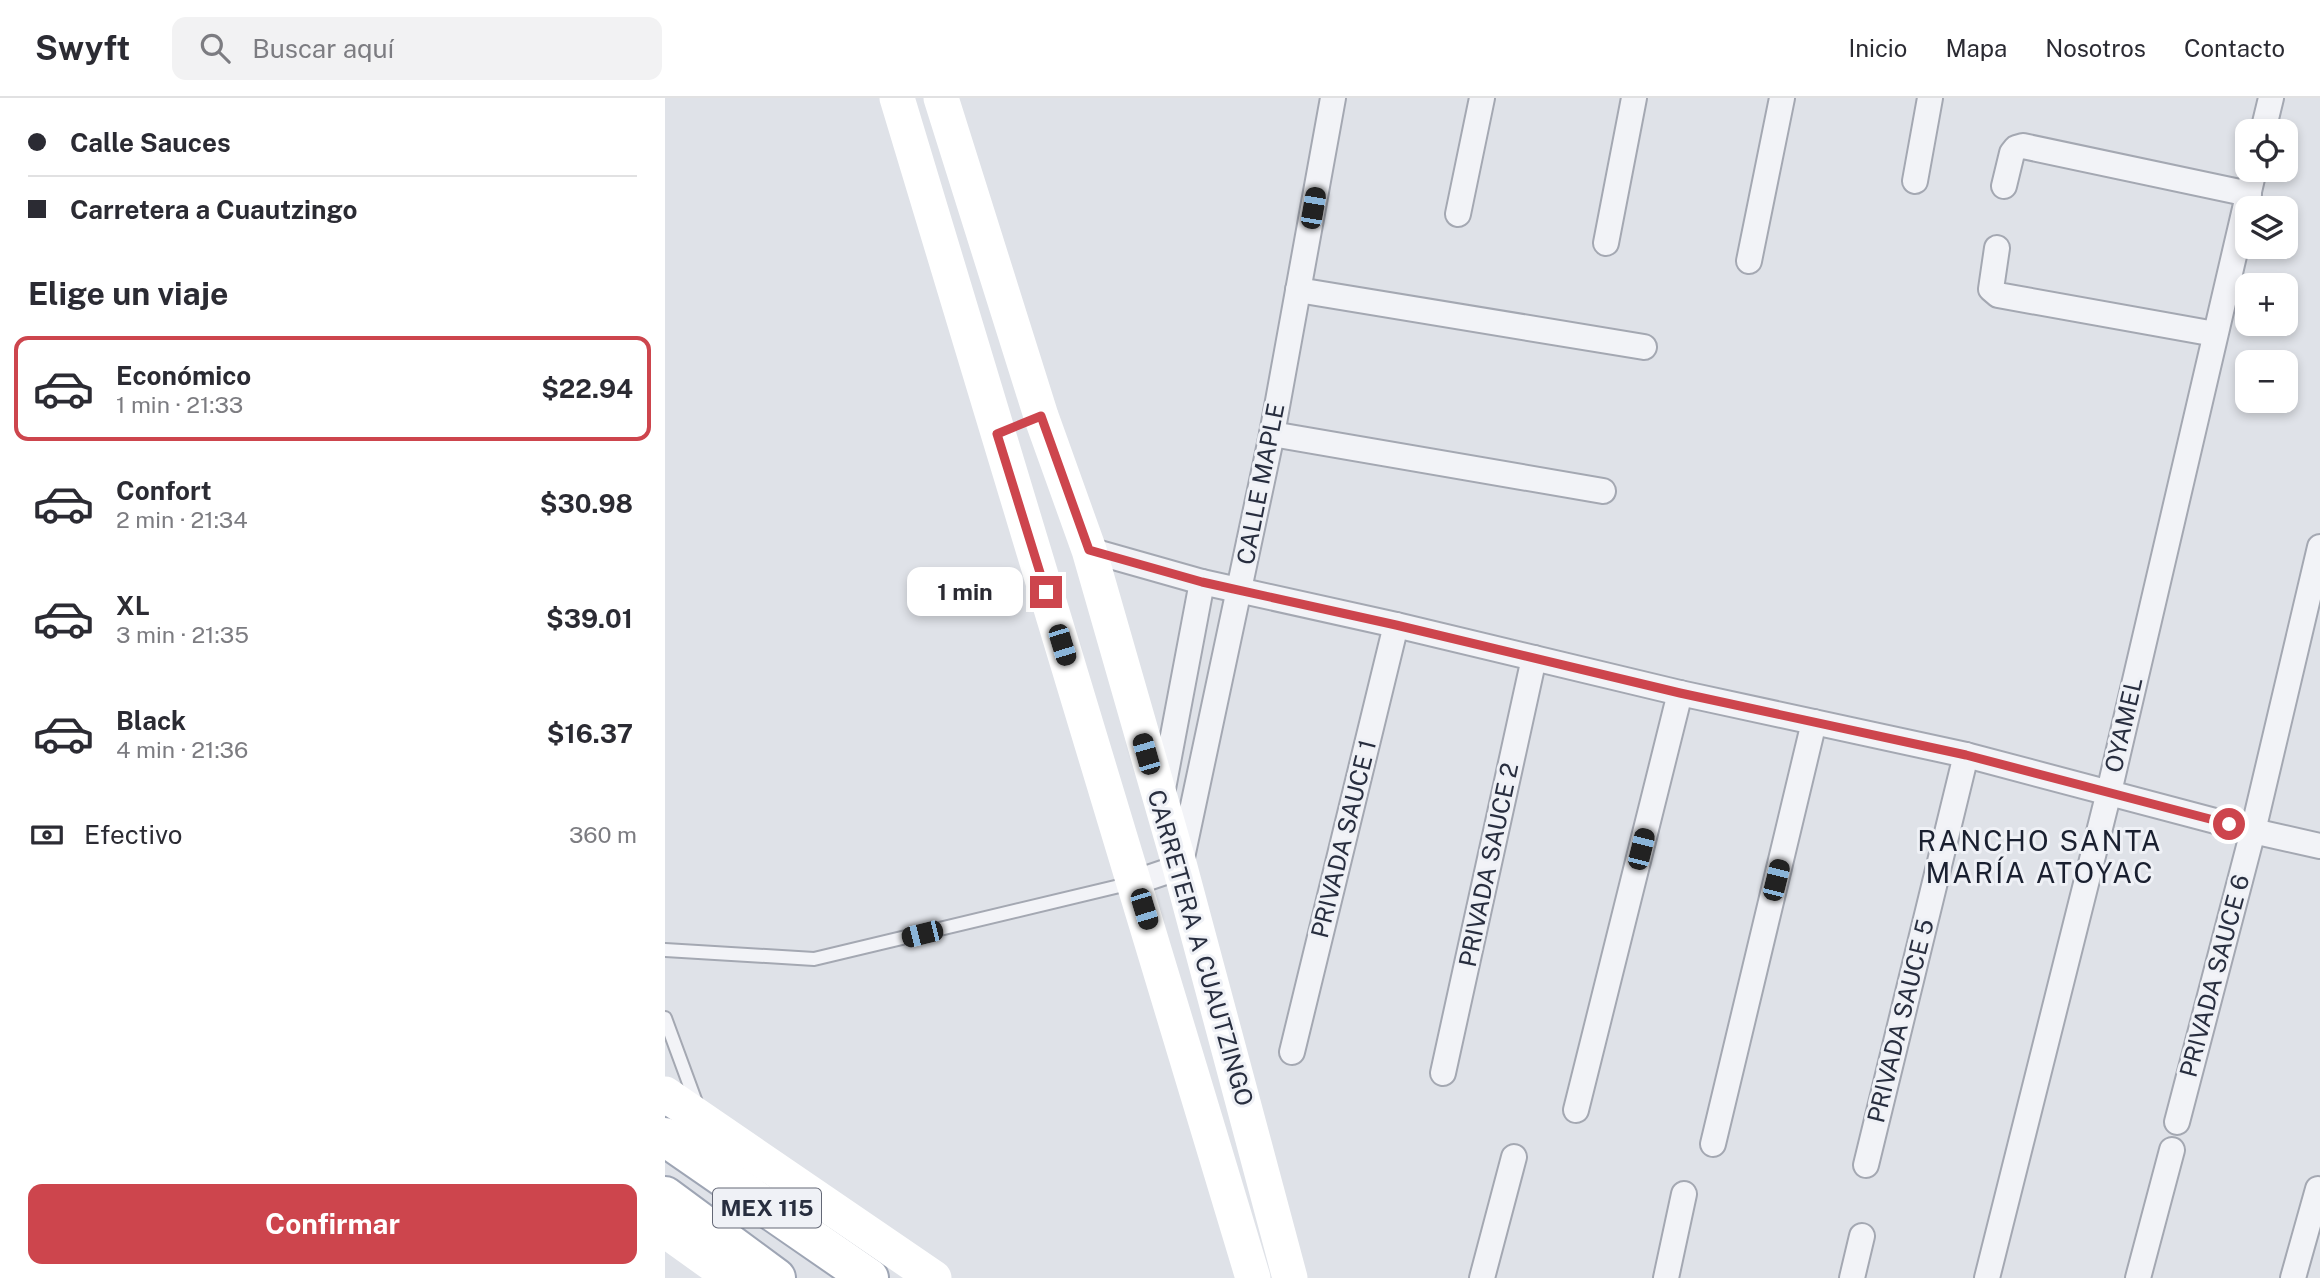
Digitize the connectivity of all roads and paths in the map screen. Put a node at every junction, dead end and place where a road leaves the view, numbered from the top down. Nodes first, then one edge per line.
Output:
1 (897, 98) edge
2 (941, 98) edge
3 (1333, 98) edge
4 (1482, 98) edge
5 (1634, 98) edge
6 (1782, 98) edge
7 (1930, 98) edge
8 (2271, 98) edge
9 (2266, 119) edge
10 (2235, 179) edge
11 (1915, 181) dead end
12 (2251, 182) edge
13 (2004, 186) dead end
14 (1458, 215) dead end
15 (1606, 243) dead end
16 (1997, 248) dead end
17 (1749, 261) dead end
18 (1298, 290) junction
19 (2215, 334) junction
20 (1644, 347) dead end
21 (1041, 416) junction
22 (997, 434) junction
23 (1272, 434) junction
24 (1602, 491) dead end
25 (2320, 547) edge
26 (1089, 550) junction
27 (1202, 582) junction
28 (1240, 589) junction
29 (1396, 625) junction
30 (1534, 658) junction
31 (1680, 693) junction
32 (1814, 722) junction
33 (1966, 755) junction
34 (2109, 792) junction
35 (1160, 804) junction
36 (2253, 831) junction
37 (2320, 846) edge
38 (1180, 867) junction
39 (1136, 882) junction
40 (665, 950) edge
41 (665, 1018) edge
42 (1292, 1052) dead end
43 (1443, 1073) dead end
44 (665, 1094) edge
45 (1576, 1110) dead end
46 (702, 1118) junction
47 (2177, 1122) dead end
48 (665, 1137) edge
49 (1713, 1144) dead end
50 (2172, 1150) dead end
51 (1514, 1157) dead end
52 (1866, 1165) dead end
53 (2318, 1189) dead end
54 (1685, 1194) dead end
55 (665, 1196) edge
56 (665, 1230) edge
57 (1862, 1236) dead end
58 (732, 1278) edge
59 (776, 1278) edge
60 (869, 1278) edge
61 (934, 1278) edge
62 (1253, 1278) edge
63 (1290, 1278) edge
64 (1482, 1278) edge
65 (1666, 1278) edge
66 (1851, 1278) edge
67 (1986, 1278) edge
68 (2138, 1278) edge
69 (2293, 1278) edge

1 - 22 main road, CARRETERA A CUAUTZINGO
2 - 21 main road, CARRETERA A CUAUTZINGO
3 - 18 street, CALLE MAPLE
4 - 14 street
5 - 15 street
6 - 17 street
7 - 11 street
8 - 9 street
10 - 13 street
12 - 19 street, OYAMEL
16 - 19 street
18 - 20 street
18 - 23 street, CALLE MAPLE
19 - 34 street, OYAMEL
21 - 22 main road
21 - 26 main road, CARRETERA A CUAUTZINGO
22 - 39 main road, CARRETERA A CUAUTZINGO
23 - 24 street
23 - 28 street, CALLE MAPLE
25 - 36 street, PRIVADA SAUCE 6
26 - 27 street
26 - 35 main road, CARRETERA A CUAUTZINGO
27 - 28 street
27 - 35 street
28 - 29 street
28 - 38 street, CALLE MAPLE
29 - 30 street
29 - 42 street, PRIVADA SAUCE 1
30 - 31 street
30 - 43 street, PRIVADA SAUCE 2
31 - 32 street
31 - 45 street
32 - 33 street
32 - 49 street
33 - 34 street
33 - 52 street, PRIVADA SAUCE 5
34 - 36 street
34 - 67 street, OYAMEL
35 - 38 main road, CARRETERA A CUAUTZINGO
36 - 37 street
36 - 47 street, PRIVADA SAUCE 6
38 - 39 street
38 - 63 main road, CARRETERA A CUAUTZINGO
39 - 40 lane
39 - 62 main road, CARRETERA A CUAUTZINGO
41 - 46 lane
44 - 46 main road, MEX 115
46 - 61 main road, MEX 115
48 - 60 main road, MEX 115
50 - 68 street
51 - 64 street
53 - 69 street
54 - 65 street
55 - 59 main road, MEX 115
56 - 58 main road, MEX 115
57 - 66 street

